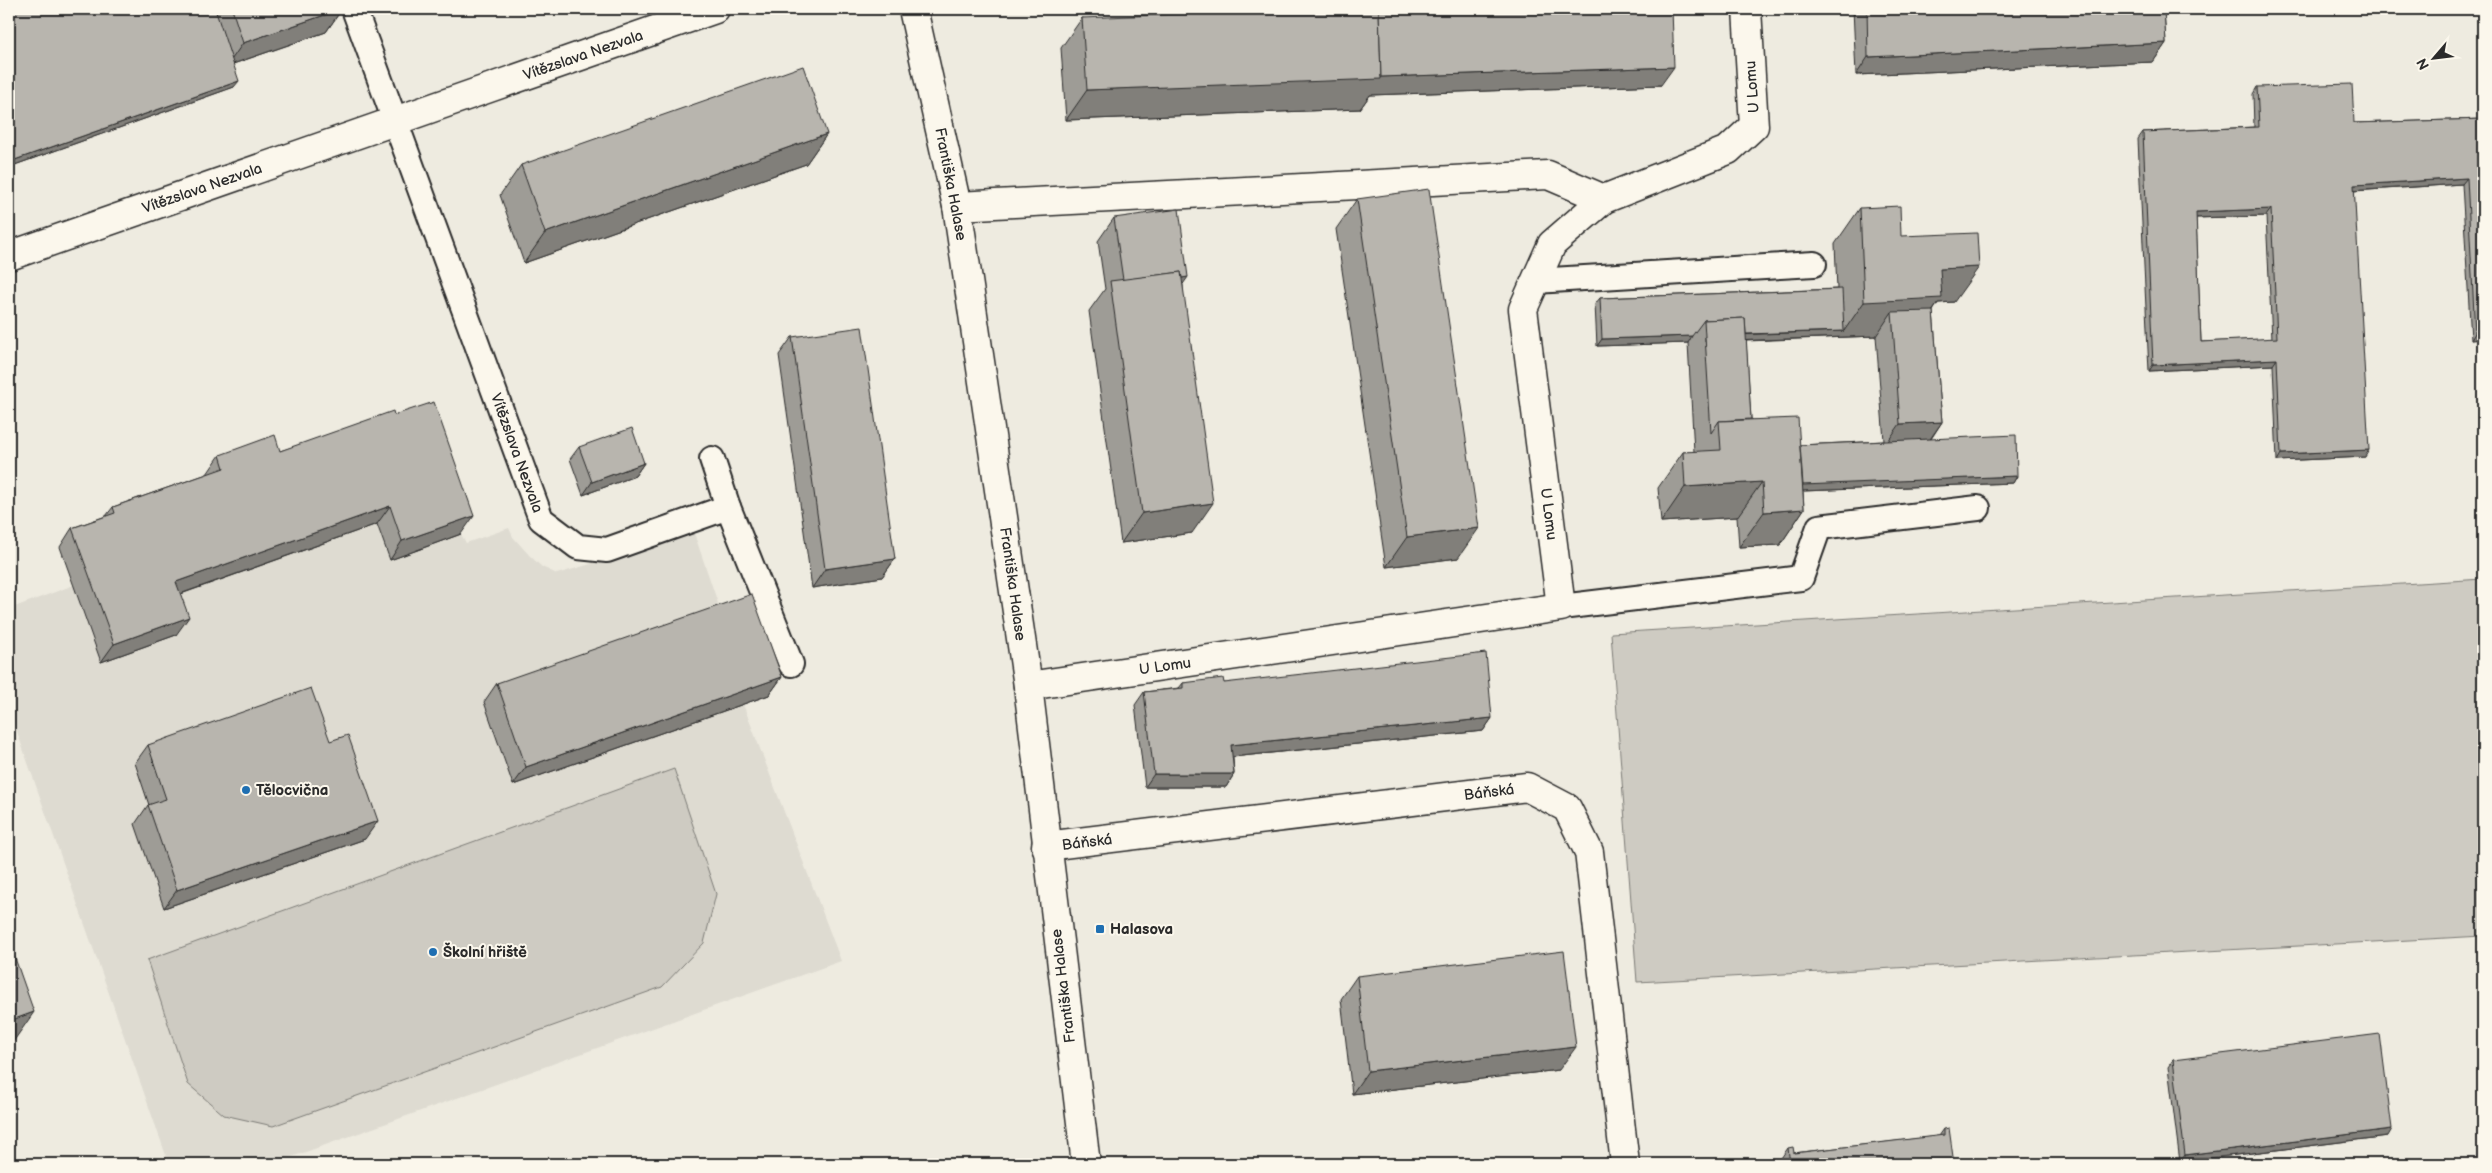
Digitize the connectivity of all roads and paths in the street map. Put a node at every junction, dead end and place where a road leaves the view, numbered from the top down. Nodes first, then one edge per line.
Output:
1 (354, 9) edge
2 (714, 9) edge
3 (913, 9) edge
4 (1747, 9) edge
5 (395, 121) junction
6 (1604, 199) junction
7 (957, 206) junction
8 (9, 256) edge
9 (1814, 264) dead end
10 (1535, 281) junction
11 (712, 459) dead end
12 (728, 507) junction
13 (1978, 508) dead end
14 (1561, 608) junction
15 (791, 664) dead end
16 (1028, 686) junction
17 (1046, 846) junction
18 (1086, 1164) edge
19 (1625, 1164) edge

1 - 5 lane, Vítězslava Nezvala
2 - 5 street, Vítězslava Nezvala
3 - 7 street, Františka Halase
4 - 6 street, U Lomu
5 - 8 street, Vítězslava Nezvala
5 - 12 lane, Vítězslava Nezvala
6 - 7 street
6 - 10 street, U Lomu
7 - 16 street, Františka Halase
9 - 10 lane
10 - 14 street, U Lomu
11 - 12 lane
12 - 15 lane
13 - 14 lane
14 - 16 street, U Lomu
16 - 17 street, Františka Halase
17 - 18 street, Františka Halase
17 - 19 street, Báňská

